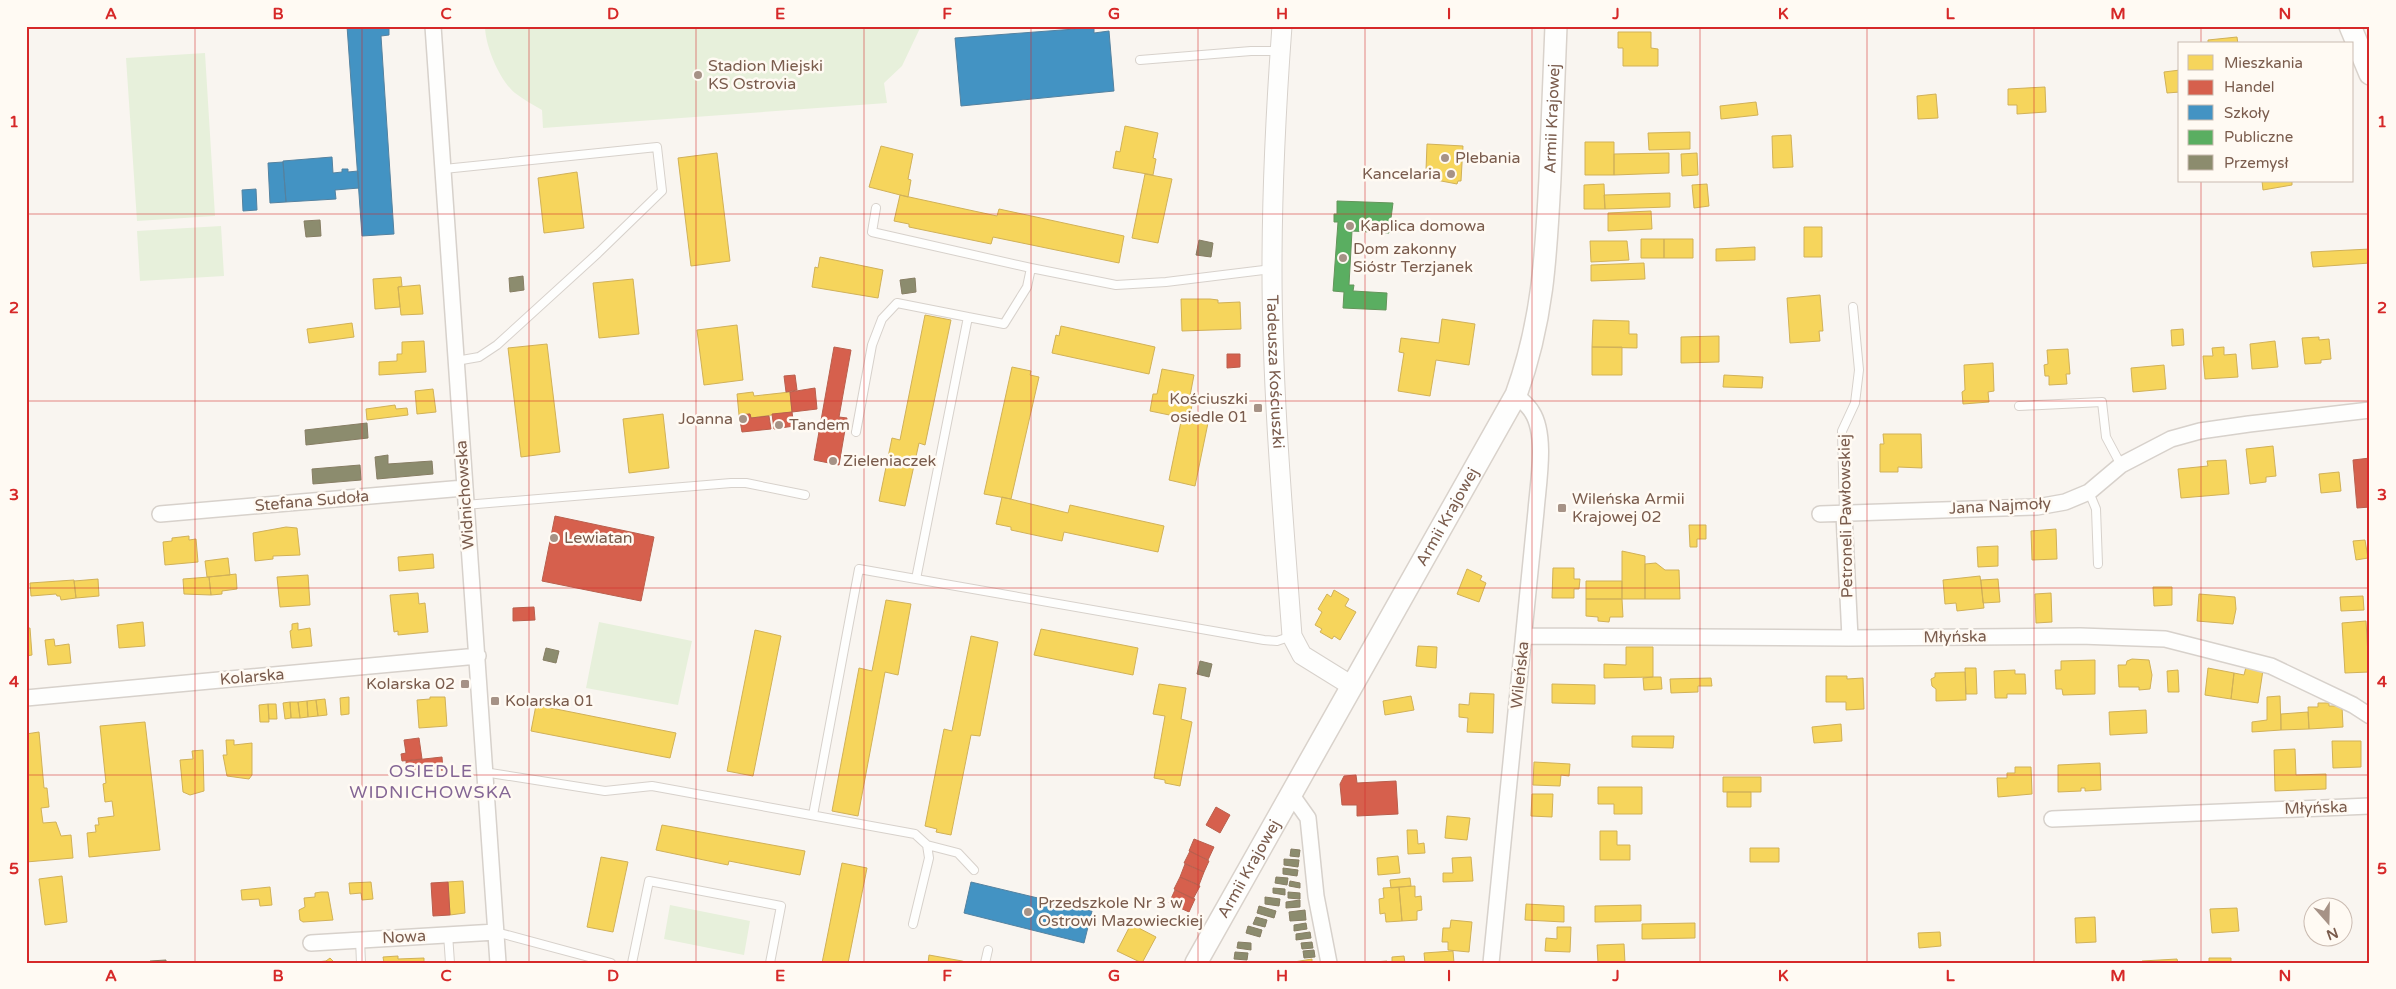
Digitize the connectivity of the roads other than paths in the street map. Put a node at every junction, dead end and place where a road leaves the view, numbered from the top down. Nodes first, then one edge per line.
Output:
1 (433, 26) edge
2 (1282, 26) edge
3 (1556, 26) edge
4 (2350, 26) edge
5 (1280, 51) junction
6 (1140, 60) dead end
7 (2370, 74) edge
8 (444, 169) junction
9 (876, 208) dead end
10 (1032, 268) junction
11 (1272, 269) junction
12 (1853, 307) dead end
13 (968, 317) junction
14 (456, 361) junction
15 (1516, 395) junction
16 (2019, 406) dead end
17 (2370, 410) edge
18 (856, 432) dead end
19 (2121, 465) junction
20 (464, 488) junction
21 (2089, 492) junction
22 (805, 495) dead end
23 (465, 505) junction
24 (160, 514) dead end
25 (1820, 514) dead end
26 (1844, 514) junction
27 (2098, 564) dead end
28 (916, 579) junction
29 (1292, 636) junction
30 (1524, 636) junction
31 (1850, 638) junction
32 (478, 656) junction
33 (1352, 686) junction
34 (26, 698) edge
35 (2370, 716) edge
36 (484, 772) junction
37 (1291, 794) junction
38 (2370, 806) edge
39 (813, 815) junction
40 (2052, 818) dead end
41 (927, 845) junction
42 (974, 870) dead end
43 (913, 924) dead end
44 (496, 932) junction
45 (448, 934) junction
46 (360, 940) junction
47 (311, 942) dead end
48 (988, 950) dead end
49 (361, 963) edge
50 (450, 963) edge
51 (498, 963) edge
52 (611, 963) edge
53 (632, 963) edge
54 (770, 963) edge
55 (985, 963) edge
56 (1196, 963) edge
57 (1329, 963) edge
58 (1491, 963) edge

1 - 8 street, Widnichowska
2 - 5 street, Tadeusza Kościuszki
3 - 15 main road, Armii Krajowej
4 - 7 main road
5 - 6 lane
5 - 11 street, Tadeusza Kościuszki
8 - 14 street, Widnichowska
8 - 14 lane
9 - 10 lane
10 - 11 lane
10 - 13 lane
11 - 29 street, Tadeusza Kościuszki
12 - 26 lane, Petroneli Pawłowskiej
13 - 18 lane
13 - 28 lane
14 - 20 street, Widnichowska
15 - 30 street, Wileńska
15 - 33 main road, Armii Krajowej
16 - 19 lane
17 - 19 street, Jana Najmoły
19 - 21 street, Jana Najmoły
20 - 23 street, Widnichowska
20 - 24 street, Stefana Sudoła
21 - 26 street, Jana Najmoły
21 - 27 lane
22 - 23 lane
23 - 32 street, Widnichowska
25 - 26 street, Jana Najmoły
26 - 31 street, Petroneli Pawłowskiej
28 - 29 lane
28 - 39 lane
29 - 33 street, Tadeusza Kościuszki
30 - 31 street, Młyńska
30 - 58 street, Wileńska
31 - 35 street, Młyńska
32 - 34 street, Kolarska
32 - 36 street, Widnichowska
33 - 37 main road, Armii Krajowej
36 - 39 lane
36 - 44 street, Widnichowska
37 - 56 main road, Armii Krajowej
37 - 57 street
38 - 40 street, Młyńska
39 - 41 lane
41 - 42 lane
41 - 43 lane
44 - 45 street, Nowa
44 - 51 street, Widnichowska
44 - 52 lane
45 - 46 street, Nowa
45 - 50 lane
46 - 47 street, Nowa
46 - 49 lane
48 - 55 lane
53 - 54 lane

